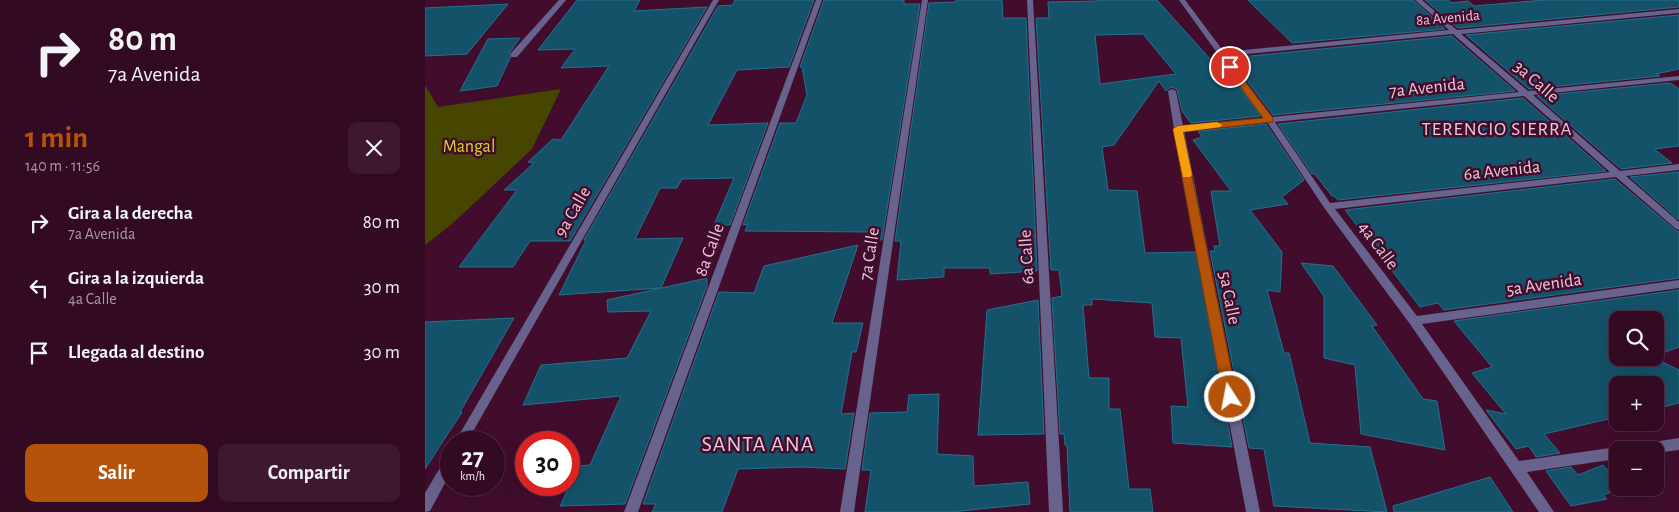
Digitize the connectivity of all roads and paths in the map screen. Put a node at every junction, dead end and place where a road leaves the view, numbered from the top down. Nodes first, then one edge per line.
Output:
1 (563, 0) edge
2 (716, 0) edge
3 (819, 0) edge
4 (925, 0) edge
5 (1030, 0) edge
6 (1182, 0) edge
7 (1418, 0) edge
8 (1679, 11) edge
9 (1453, 32) junction
10 (1221, 54) junction
11 (514, 55) dead end
12 (1679, 78) edge
13 (1172, 91) dead end
14 (1526, 95) junction
15 (1270, 120) junction
16 (1178, 129) junction
17 (1679, 167) edge
18 (1617, 174) junction
19 (1328, 207) junction
20 (1679, 228) edge
21 (1679, 284) edge
22 (1414, 321) junction
23 (467, 431) edge
24 (1679, 444) edge
25 (1664, 446) edge
26 (1609, 454) edge
27 (1516, 468) junction
28 (440, 479) edge
29 (425, 506) edge
30 (631, 512) edge
31 (847, 512) edge
32 (1057, 512) edge
33 (1253, 512) edge
34 (1547, 512) edge

1 - 11 street
2 - 23 street, 9a Calle
3 - 30 street, 8a Calle
4 - 31 street, 7a Calle
5 - 32 street, 6a Calle
6 - 10 street, 4a Calle
7 - 9 street, 3a Calle
8 - 9 street, 8a Avenida
9 - 10 street, 8a Avenida
9 - 14 street, 3a Calle
10 - 15 street, 4a Calle
12 - 14 street, 7a Avenida
13 - 16 street, 5a Calle
14 - 15 street, 7a Avenida
14 - 18 street, 3a Calle
15 - 16 street, 7a Avenida
15 - 19 street, 4a Calle
16 - 33 street, 5a Calle
17 - 18 street, 6a Avenida
18 - 19 street, 6a Avenida
18 - 20 street, 3a Calle
19 - 22 street, 4a Calle
21 - 22 street, 5a Avenida
22 - 27 street, 4a Calle
24 - 25 street
26 - 27 street
27 - 34 street, 4a Calle
28 - 29 street

